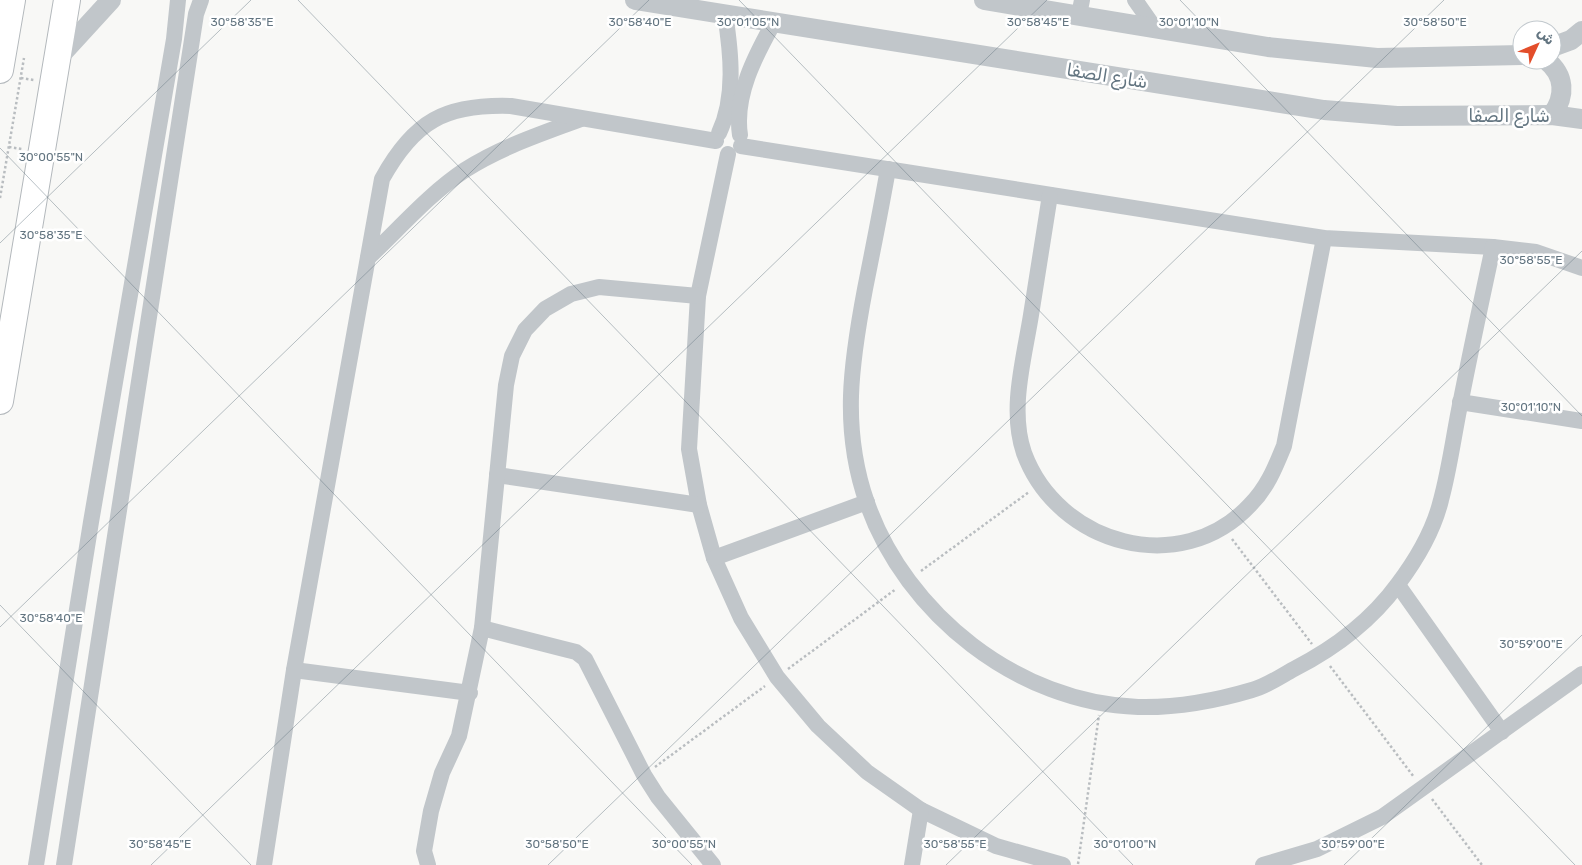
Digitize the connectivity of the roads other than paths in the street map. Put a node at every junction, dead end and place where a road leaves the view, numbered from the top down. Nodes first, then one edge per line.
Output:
1 (12, 0) edge
2 (67, 0) edge
3 (110, 0) edge
4 (178, 0) edge
5 (201, 0) edge
6 (635, 0) edge
7 (984, 0) edge
8 (1136, 0) edge
9 (1080, 8) edge
10 (724, 14) junction
11 (774, 22) junction
12 (1154, 27) junction
13 (1582, 31) edge
14 (174, 39) junction
15 (192, 41) junction
16 (1562, 43) edge
17 (1512, 56) edge
18 (57, 59) junction
19 (1555, 70) edge
20 (10, 74) edge
21 (1552, 116) junction
22 (583, 118) junction
23 (1582, 120) edge
24 (718, 137) junction
25 (736, 145) junction
26 (888, 169) junction
27 (1050, 195) junction
28 (1324, 238) junction
29 (1493, 247) junction
30 (368, 258) junction
31 (1582, 268) edge
32 (698, 296) junction
33 (0, 401) edge
34 (1460, 402) junction
35 (1582, 422) edge
36 (497, 475) junction
37 (866, 502) junction
38 (699, 505) junction
39 (714, 558) junction
40 (1398, 585) junction
41 (482, 628) junction
42 (294, 670) junction
43 (1582, 674) edge
44 (470, 693) junction
45 (1502, 732) junction
46 (922, 810) junction
47 (36, 865) edge
48 (64, 865) edge
49 (264, 865) edge
50 (428, 865) edge
51 (713, 865) edge
52 (912, 865) edge
53 (1063, 865) edge
54 (1263, 865) edge

1 - 20 main road
2 - 18 main road
3 - 18 street
4 - 14 street
5 - 15 street
6 - 10 street, شارع الصفا
7 - 9 street
8 - 12 street
9 - 12 street
10 - 11 street, شارع الصفا
10 - 24 street
11 - 21 street, شارع الصفا
11 - 25 street
12 - 17 street
13 - 16 street
14 - 15 street
14 - 47 street
15 - 48 street
18 - 33 main road
19 - 21 street
21 - 23 street, شارع الصفا
22 - 24 street
22 - 30 street
22 - 30 street
24 - 25 street
24 - 25 street
25 - 26 street
25 - 32 street
26 - 27 street
26 - 37 street
27 - 28 street
27 - 28 street
28 - 29 street
29 - 31 street
29 - 34 street
30 - 42 street
32 - 36 street
32 - 38 street
34 - 35 street
34 - 40 street
36 - 38 street
36 - 41 street
37 - 39 street
37 - 40 street
38 - 39 street
39 - 46 street
40 - 45 street
41 - 44 street
41 - 51 street
42 - 44 street
42 - 49 street
43 - 45 street
44 - 50 street
45 - 54 street
46 - 52 street
46 - 53 street

